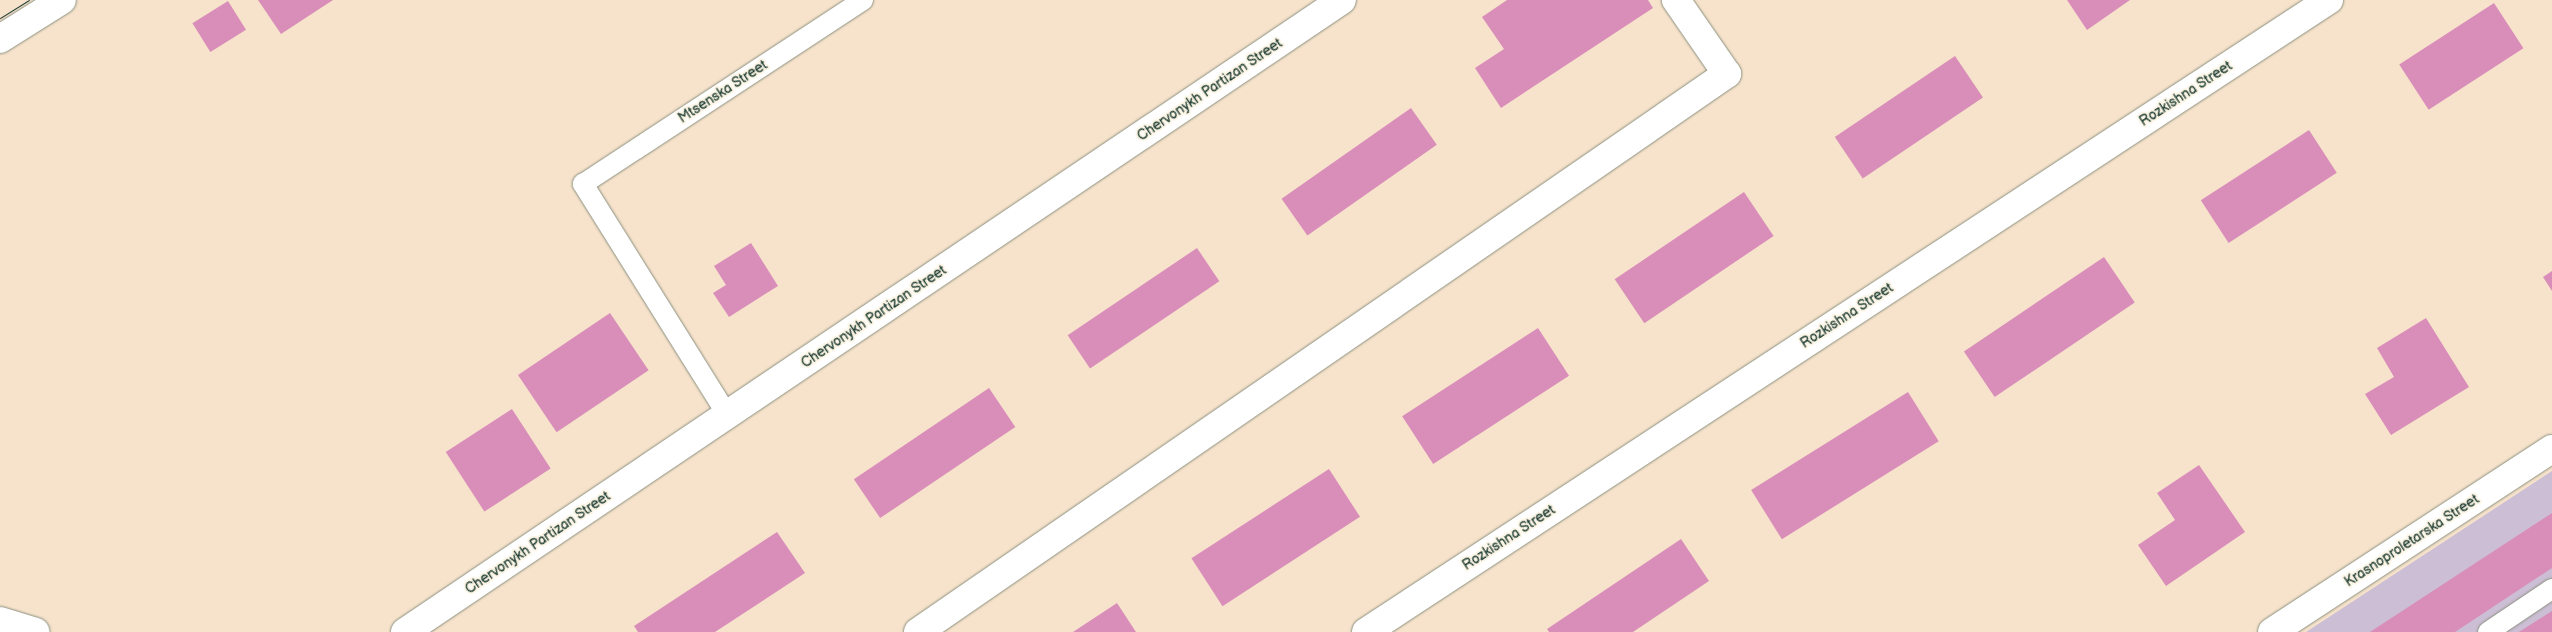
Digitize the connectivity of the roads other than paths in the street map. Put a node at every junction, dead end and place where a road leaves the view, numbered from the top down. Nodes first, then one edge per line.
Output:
1 (62, 0) edge
2 (863, 0) edge
3 (1342, 0) edge
4 (1676, 0) edge
5 (2329, 0) edge
6 (0, 39) edge
7 (728, 416) junction
8 (2552, 449) edge
9 (2552, 589) edge
10 (0, 621) edge
11 (35, 632) edge
12 (405, 632) edge
13 (918, 632) edge
14 (1366, 632) edge
15 (2272, 632) edge
16 (2488, 632) edge

1 - 6 street
2 - 7 lane, Mtsenska Street
3 - 7 street, Chervonykh Partizan Street
4 - 13 street
5 - 14 street, Rozkishna Street
7 - 12 street, Chervonykh Partizan Street
8 - 15 street, Krasnoproletarska Street
9 - 16 lane
10 - 11 street

